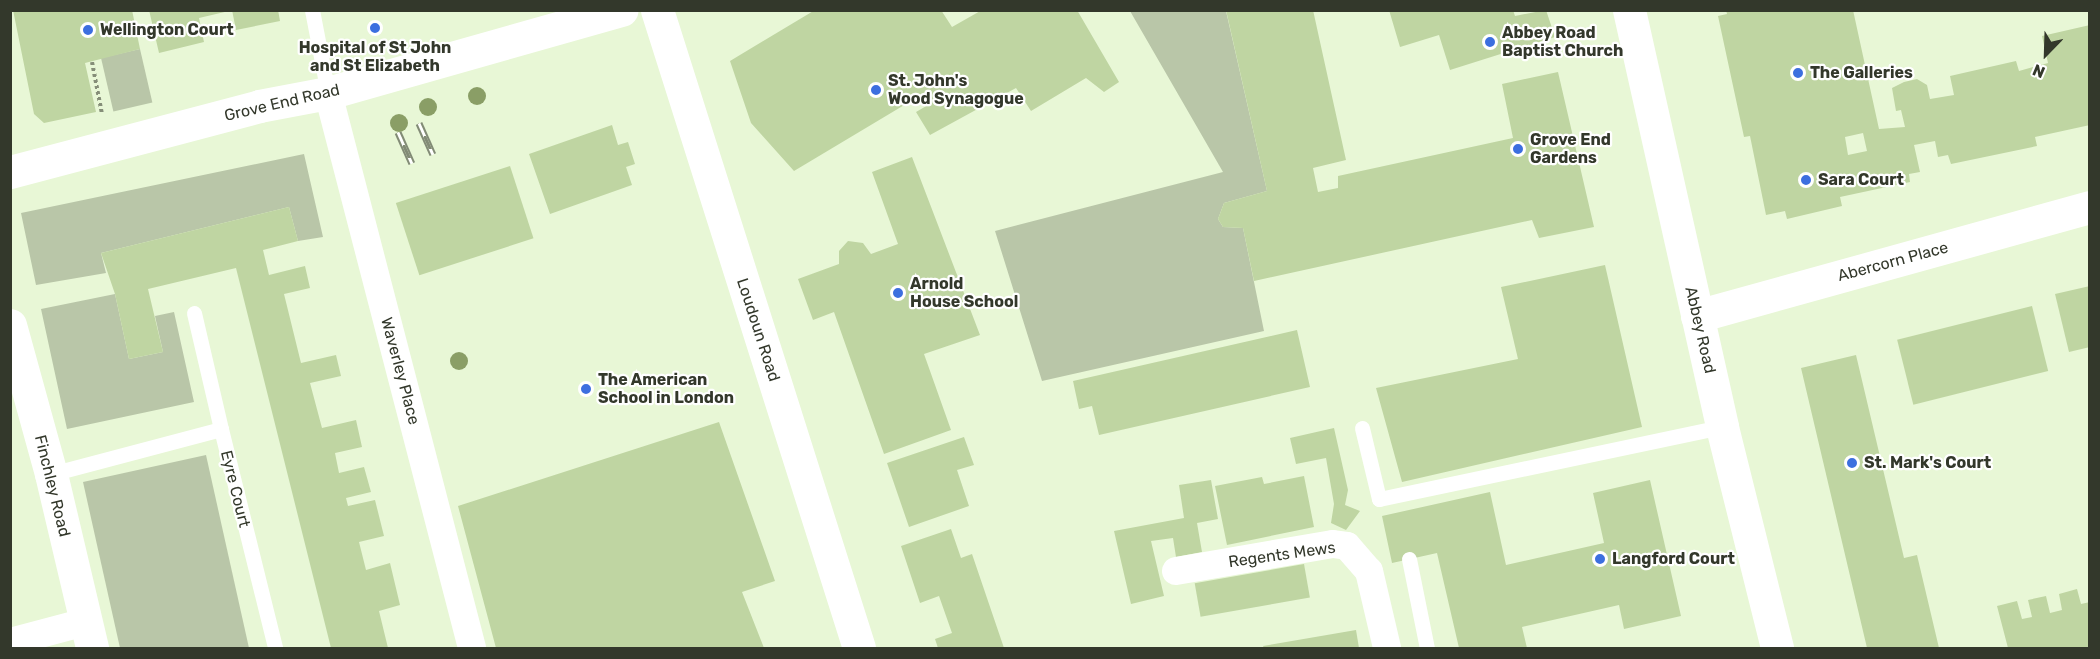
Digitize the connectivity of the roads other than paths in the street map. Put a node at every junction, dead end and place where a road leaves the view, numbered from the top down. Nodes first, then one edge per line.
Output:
1 (312, 10) edge
2 (621, 10) edge
3 (657, 10) edge
4 (1629, 10) edge
5 (328, 93) junction
6 (10, 172) edge
7 (2090, 207) edge
8 (194, 313) dead end
9 (1697, 315) junction
10 (10, 325) edge
11 (1722, 427) junction
12 (1362, 428) dead end
13 (220, 429) junction
14 (51, 474) junction
15 (1409, 559) dead end
16 (1176, 571) dead end
17 (88, 635) edge
18 (10, 642) edge
19 (274, 648) edge
20 (472, 648) edge
21 (859, 648) edge
22 (1387, 648) edge
23 (1427, 648) edge
24 (1777, 648) edge

1 - 5 lane
2 - 5 main road, Grove End Road
3 - 21 main road, Loudoun Road
4 - 9 main road, Abbey Road
5 - 6 main road, Grove End Road
5 - 20 street, Waverley Place
7 - 9 main road, Abercorn Place
8 - 13 lane
9 - 11 main road, Abbey Road
10 - 14 main road, Finchley Road
11 - 12 lane
11 - 24 main road, Abbey Road
13 - 14 lane, Eyre Court
13 - 19 lane, Eyre Court
14 - 17 main road, Finchley Road
15 - 23 lane
16 - 22 street, Regents Mews
17 - 18 street

